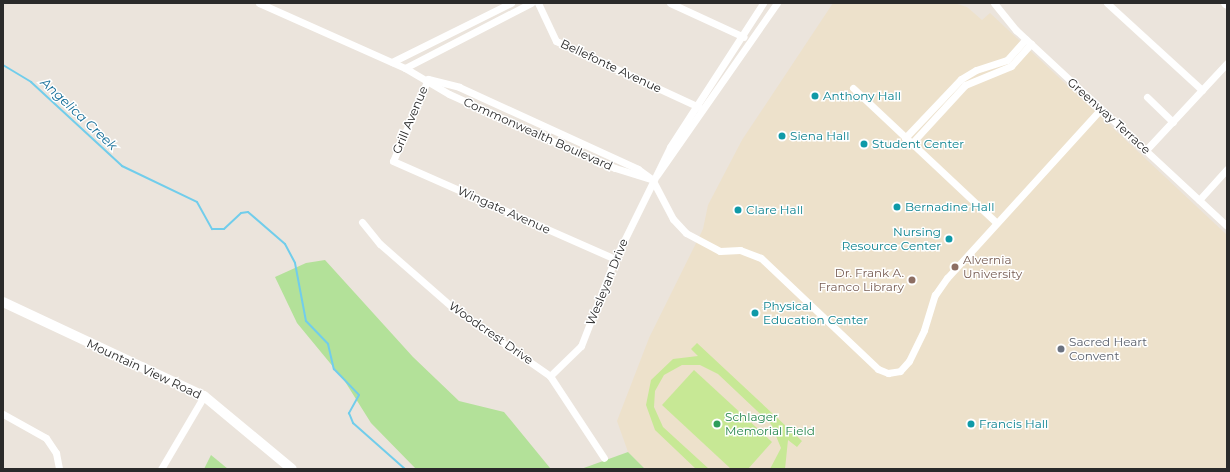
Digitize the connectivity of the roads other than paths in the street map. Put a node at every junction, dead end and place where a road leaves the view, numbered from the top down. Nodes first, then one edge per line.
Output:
1 (259, 3) edge
2 (511, 3) edge
3 (531, 3) edge
4 (538, 3) edge
5 (670, 3) edge
6 (763, 3) edge
7 (777, 3) edge
8 (994, 3) edge
9 (1107, 3) edge
10 (741, 36) junction
11 (749, 39) junction
12 (1029, 42) junction
13 (392, 62) junction
14 (1227, 63) edge
15 (405, 68) junction
16 (428, 79) junction
17 (853, 88) dead end
18 (1202, 90) junction
19 (1147, 97) dead end
20 (699, 107) junction
21 (1100, 110) junction
22 (1172, 122) junction
23 (905, 138) junction
24 (911, 144) junction
25 (1146, 150) junction
26 (393, 161) joint
27 (1227, 169) edge
28 (652, 179) junction
29 (1199, 200) junction
30 (362, 222) dead end
31 (997, 223) junction
32 (1227, 226) edge
33 (615, 259) junction
34 (3, 302) edge
35 (550, 376) junction
36 (204, 396) junction
37 (3, 414) edge
38 (604, 458) dead end
39 (59, 469) edge
40 (161, 469) edge
41 (292, 469) edge

1 - 13 street, Commonwealth Boulevard
2 - 13 street
3 - 15 street
4 - 20 street, Bellefonte Avenue
5 - 10 street
6 - 10 street
7 - 11 street
8 - 12 street, Greenway Terrace
9 - 18 street
10 - 11 street
10 - 20 street
11 - 20 street
12 - 21 street, Greenway Terrace
12 - 23 street
12 - 24 street
13 - 15 street, Commonwealth Boulevard
14 - 18 street
15 - 16 street, Commonwealth Boulevard
16 - 26 street, Grill Avenue
16 - 28 street, Commonwealth Boulevard
17 - 23 street
18 - 22 street
19 - 22 street
20 - 28 street
21 - 25 street, Greenway Terrace
21 - 31 street
22 - 25 street
23 - 24 street
24 - 31 street
25 - 29 street, Greenway Terrace
26 - 33 street, Wingate Avenue
27 - 29 street
28 - 31 street
28 - 33 street, Wesleyan Drive
29 - 32 street, Greenway Terrace
30 - 35 street, Woodcrest Drive
33 - 35 street, Wesleyan Drive
34 - 36 street, Mountain View Road
35 - 38 street, Woodcrest Drive
36 - 40 street
36 - 41 street, Mountain View Road
37 - 39 street

